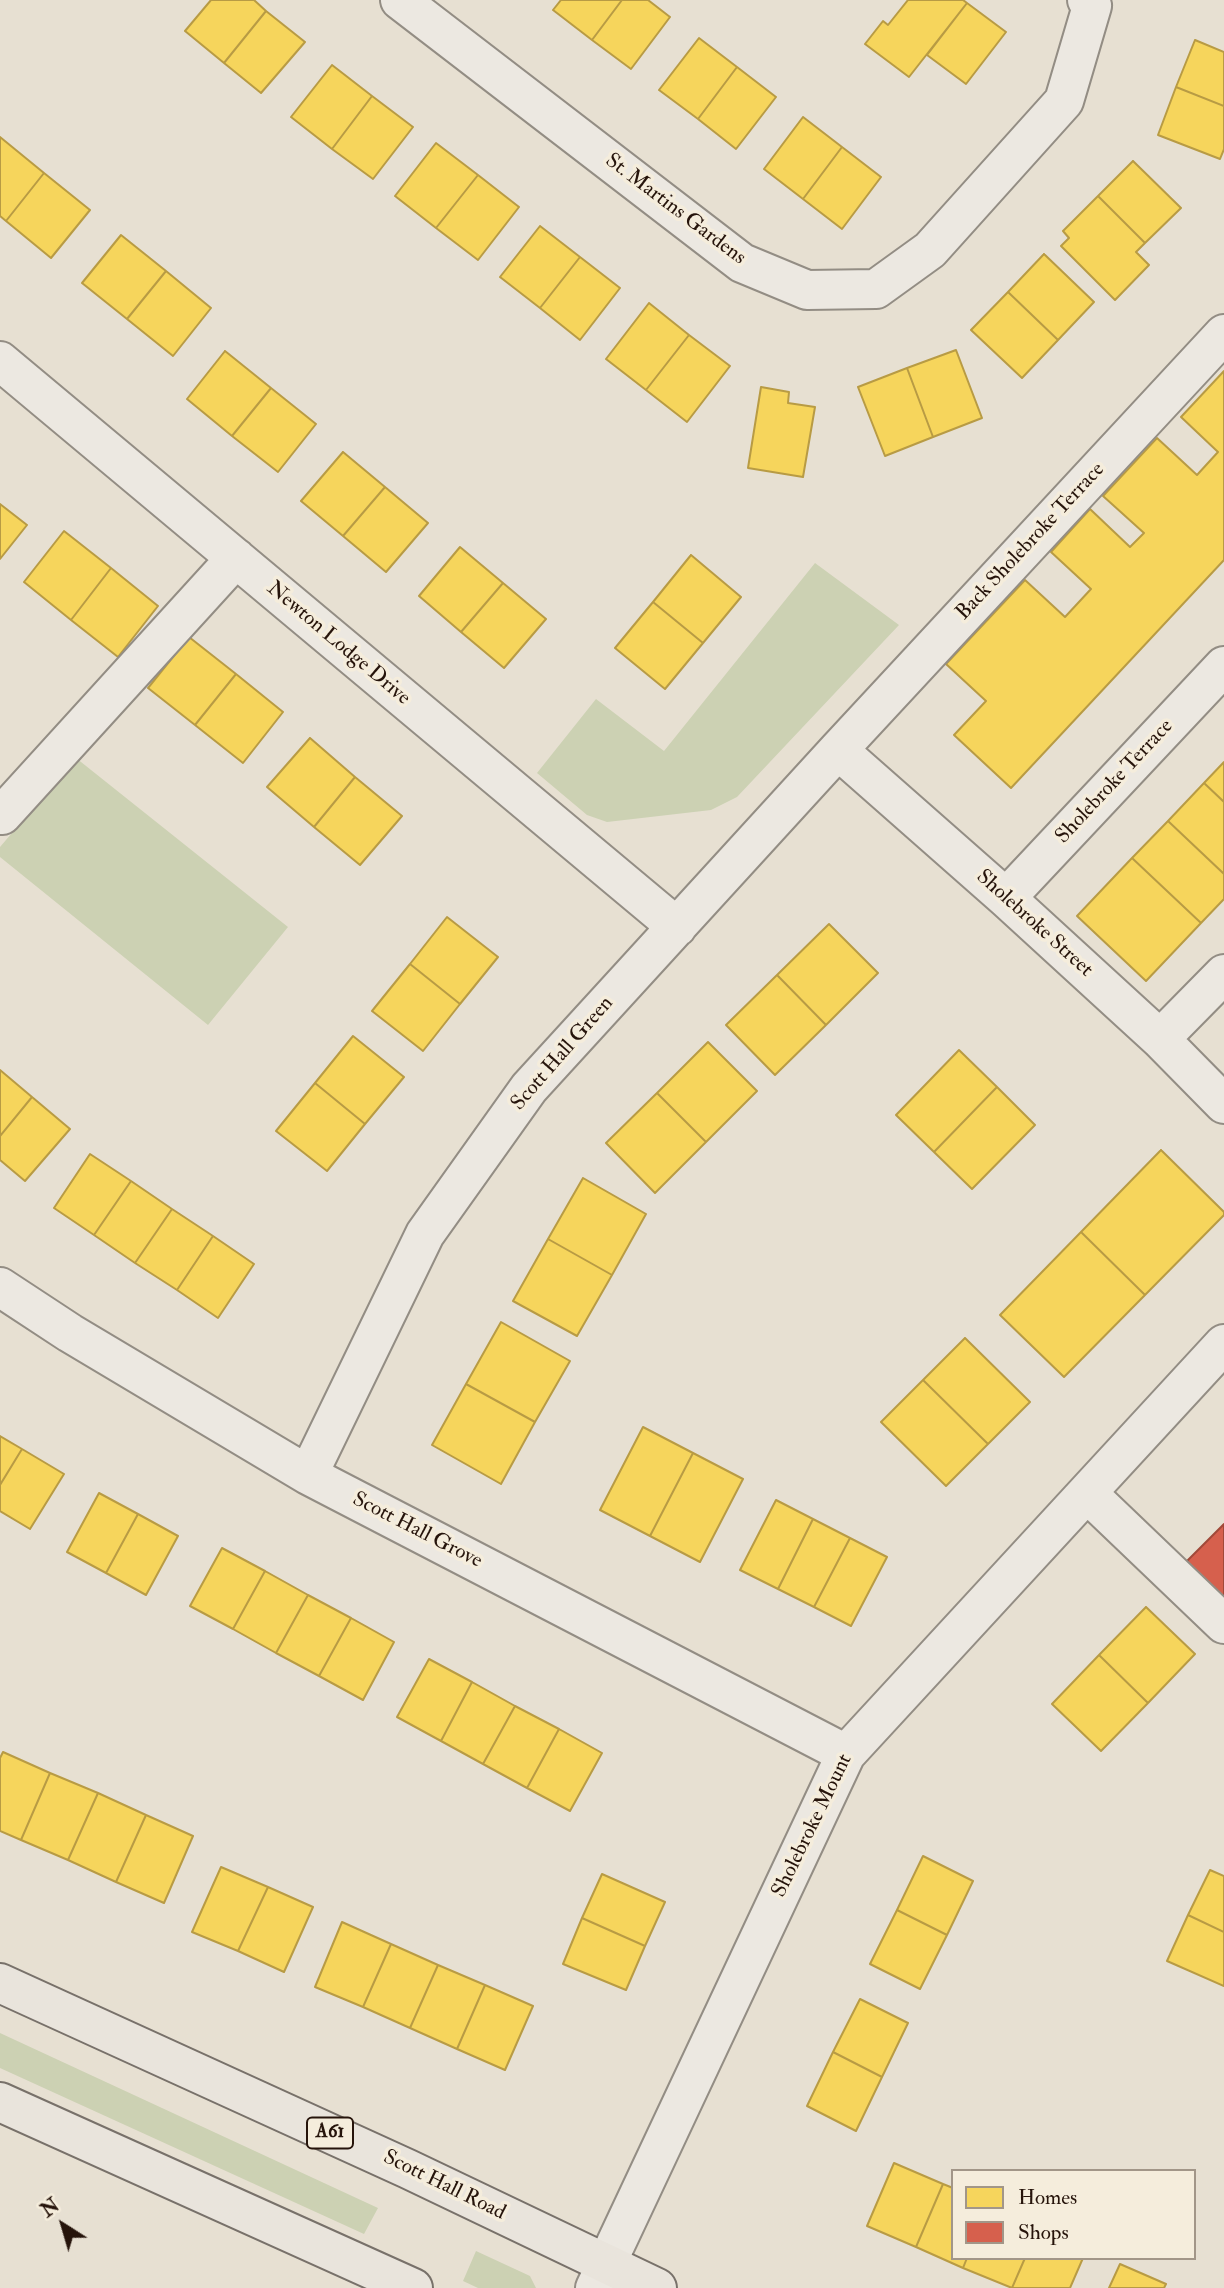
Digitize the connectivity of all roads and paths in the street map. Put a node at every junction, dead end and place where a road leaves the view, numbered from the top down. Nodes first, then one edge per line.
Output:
1 (400, 0) edge
2 (1087, 0) edge
3 (1224, 334) edge
4 (0, 361) edge
5 (236, 558) junction
6 (1224, 666) edge
7 (838, 750) junction
8 (2, 815) dead end
9 (1006, 898) junction
10 (677, 927) junction
11 (1224, 974) edge
12 (1160, 1039) junction
13 (1224, 1104) edge
14 (0, 1287) edge
15 (1224, 1344) edge
16 (308, 1475) junction
17 (1087, 1493) junction
18 (1224, 1625) edge
19 (846, 1754) junction
20 (0, 1983) edge
21 (0, 2102) edge
22 (600, 2276) edge
23 (413, 2288) edge
24 (657, 2288) edge

1 - 2 street, St. Martins Gardens
3 - 7 street, Back Sholebroke Terrace
4 - 5 street, Newton Lodge Drive
5 - 8 street
5 - 10 street, Newton Lodge Drive
6 - 9 street, Sholebroke Terrace
7 - 9 street, Sholebroke Street
7 - 10 street, Scott Hall Green
9 - 12 street, Sholebroke Street
10 - 16 street, Scott Hall Green
11 - 12 street
12 - 13 street, Sholebroke Street
14 - 16 street, Scott Hall Grove
15 - 17 street, Sholebroke Mount
16 - 19 street, Scott Hall Grove
17 - 18 street
17 - 19 street, Sholebroke Mount
19 - 22 street, Sholebroke Mount
20 - 22 highway, Scott Hall Road / A61
21 - 23 highway
22 - 24 highway, Scott Hall Road / A61

